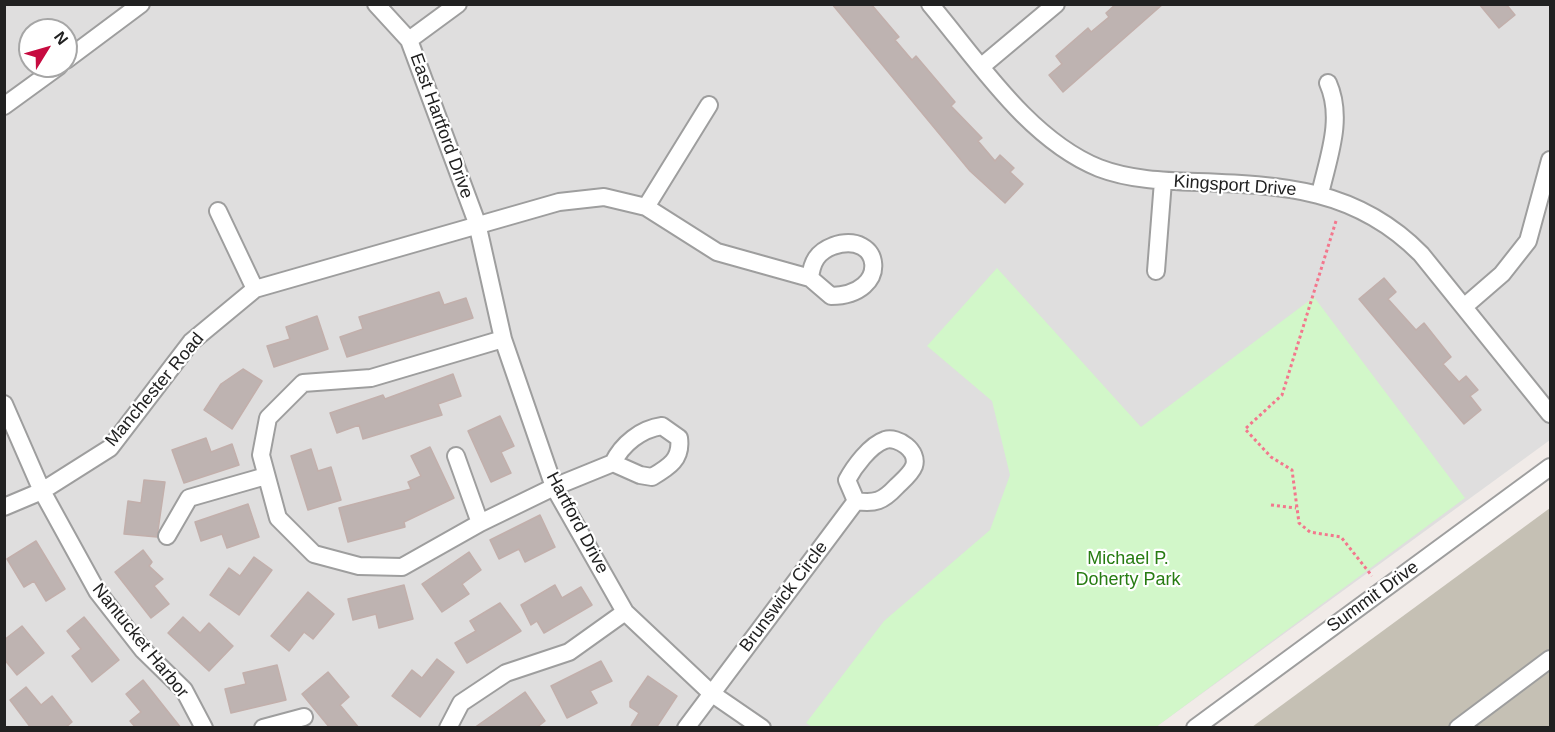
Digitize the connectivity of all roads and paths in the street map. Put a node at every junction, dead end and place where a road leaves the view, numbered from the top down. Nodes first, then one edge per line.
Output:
1 (141, 4) edge
2 (376, 4) edge
3 (458, 4) edge
4 (930, 4) edge
5 (1056, 4) edge
6 (409, 40) junction
7 (78, 51) edge
8 (982, 66) junction
9 (42, 78) edge
10 (1328, 83) dead end
11 (709, 105) dead end
12 (4, 106) edge
13 (1551, 160) edge
14 (1163, 181) junction
15 (1320, 194) junction
16 (646, 207) junction
17 (218, 211) dead end
18 (1336, 221) dead end
19 (477, 223) junction
20 (1156, 271) dead end
21 (810, 278) dead end
22 (255, 289) junction
23 (1465, 306) junction
24 (503, 339) junction
25 (4, 404) edge
26 (1551, 414) edge
27 (456, 456) dead end
28 (613, 463) dead end
29 (1551, 467) edge
30 (266, 476) junction
31 (554, 487) junction
32 (42, 491) junction
33 (856, 501) dead end
34 (1271, 505) dead end
35 (4, 507) edge
36 (1296, 508) junction
37 (480, 523) junction
38 (167, 536) dead end
39 (1372, 576) dead end
40 (625, 612) junction
41 (1551, 659) edge
42 (711, 693) junction
43 (304, 717) dead end
44 (204, 728) edge
45 (263, 728) edge
46 (448, 728) edge
47 (686, 728) edge
48 (762, 728) edge
49 (1195, 728) edge
50 (1458, 728) edge

1 - 7 street
2 - 6 street, East Hartford Drive
3 - 6 street
4 - 8 street, Kingsport Drive
5 - 8 street
6 - 19 street, East Hartford Drive
8 - 14 street, Kingsport Drive
9 - 12 street
10 - 15 street
11 - 16 street
13 - 23 street
14 - 15 street, Kingsport Drive
14 - 20 street
15 - 23 street, Kingsport Drive
16 - 19 street, Manchester Road
16 - 21 street, Manchester Road
17 - 22 street
18 - 36 path
19 - 22 street, Manchester Road
19 - 24 street, Hartford Drive
22 - 32 street, Manchester Road
23 - 26 street, Kingsport Drive
24 - 30 street
24 - 31 street, Hartford Drive
25 - 32 street, Nantucket Harbor
27 - 37 street
28 - 31 street
29 - 49 street, Summit Drive
30 - 37 street
30 - 38 street
31 - 37 street
31 - 40 street, Hartford Drive
32 - 35 street, Manchester Road
32 - 44 street, Nantucket Harbor
33 - 42 street, Brunswick Circle
34 - 36 path
36 - 39 path
40 - 42 street, Hartford Drive
40 - 46 street
41 - 50 street
42 - 47 street, Brunswick Circle
42 - 48 street, Hartford Drive
43 - 45 street

